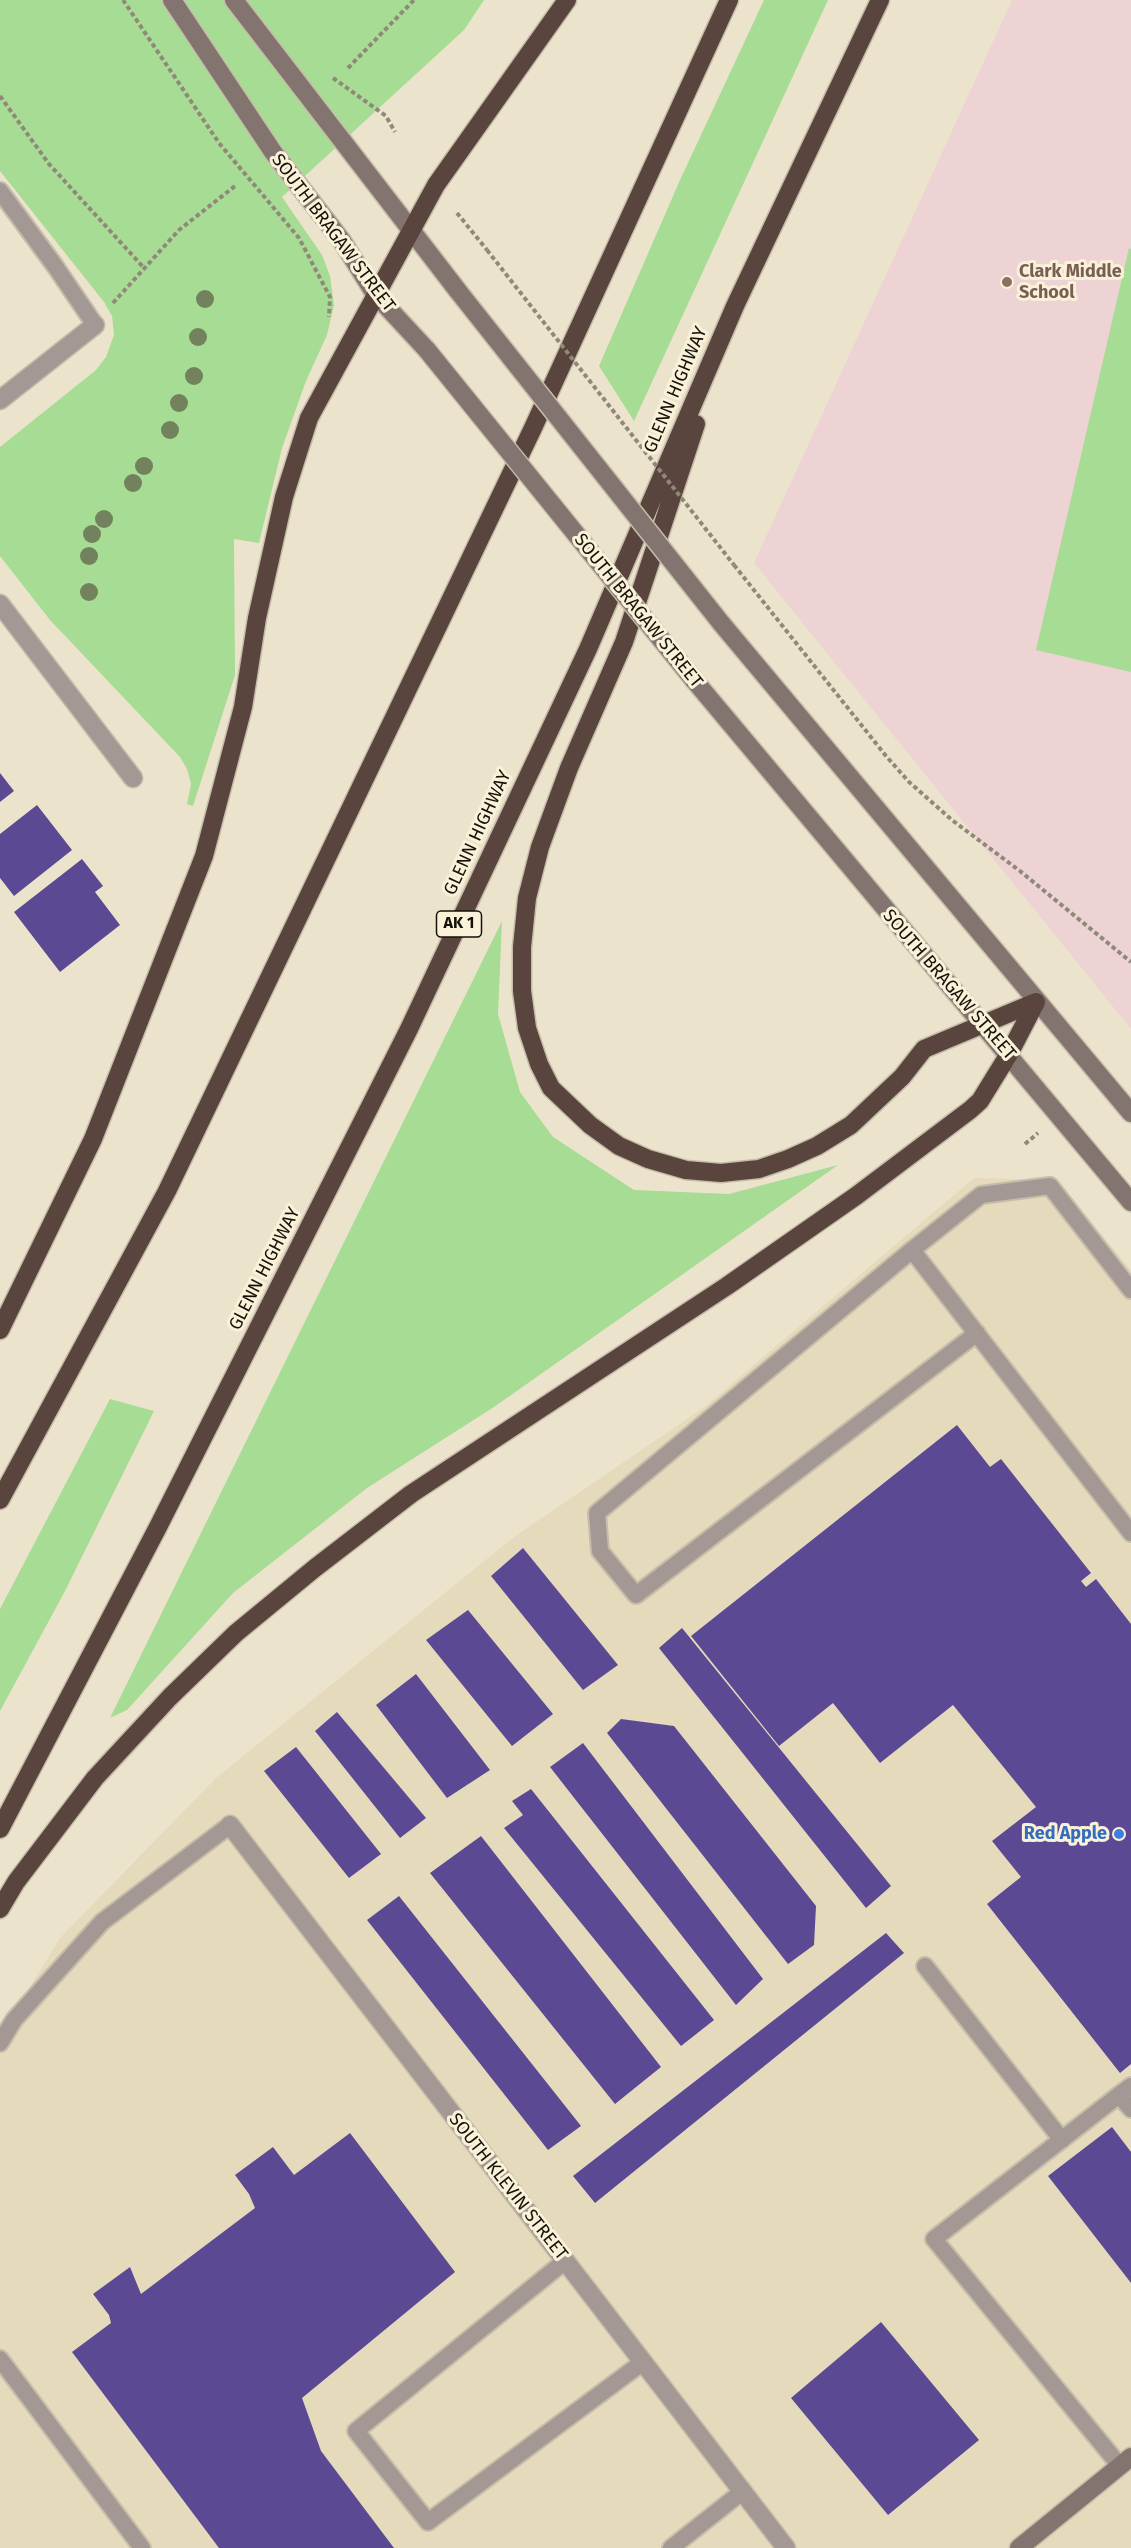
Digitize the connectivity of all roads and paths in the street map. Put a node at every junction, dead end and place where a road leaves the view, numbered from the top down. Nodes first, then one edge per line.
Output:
1 (123, 0) edge
2 (172, 0) edge
3 (234, 0) edge
4 (414, 0) edge
5 (567, 0) edge
6 (729, 0) edge
7 (880, 0) edge
8 (348, 68) dead end
9 (326, 72) dead end
10 (0, 96) edge
11 (395, 132) dead end
12 (236, 186) dead end
13 (0, 192) edge
14 (457, 213) dead end
15 (412, 233) junction
16 (144, 268) junction
17 (375, 294) junction
18 (735, 306) junction
19 (329, 318) dead end
20 (95, 325) junction
21 (0, 400) edge
22 (0, 604) edge
23 (133, 778) dead end
24 (1131, 962) edge
25 (1036, 1002) junction
26 (982, 1023) junction
27 (1009, 1054) junction
28 (1131, 1113) edge
29 (1131, 1202) edge
30 (912, 1250) junction
31 (1131, 1290) edge
32 (0, 1330) edge
33 (977, 1333) junction
34 (0, 1500) edge
35 (1131, 1533) edge
36 (230, 1825) joint
37 (0, 1829) edge
38 (0, 1909) edge
39 (926, 1966) dead end
40 (0, 2043) edge
41 (1125, 2091) edge
42 (1131, 2109) edge
43 (1062, 2140) junction
44 (566, 2261) junction
45 (0, 2359) edge
46 (643, 2362) junction
47 (1125, 2461) edge
48 (743, 2492) junction
49 (142, 2548) edge
50 (671, 2548) edge
51 (786, 2548) edge
52 (1019, 2548) edge

1 - 19 path
2 - 17 main road, SOUTH BRAGAW STREET
3 - 15 main road
4 - 8 path
5 - 15 highway
6 - 34 highway
7 - 18 highway, GLENN HIGHWAY / AK 1
9 - 11 path
10 - 16 path
12 - 16 path
13 - 20 lane
14 - 24 path, bridge
15 - 17 highway
15 - 25 main road, bridge
16 - 20 path
17 - 26 main road, SOUTH BRAGAW STREET, bridge
17 - 32 highway
18 - 26 highway
18 - 37 highway, GLENN HIGHWAY / AK 1
20 - 21 street
22 - 23 street
25 - 26 highway
25 - 27 highway
25 - 28 main road
26 - 27 main road, SOUTH BRAGAW STREET
27 - 29 main road, SOUTH BRAGAW STREET
27 - 38 highway
30 - 31 lane
30 - 33 lane
30 - 33 lane
33 - 35 lane
36 - 40 lane
36 - 44 street, SOUTH KLEVIN STREET
39 - 43 lane
41 - 42 lane
41 - 43 lane
43 - 47 lane
44 - 46 street, SOUTH KLEVIN STREET
44 - 46 lane
45 - 49 lane
46 - 48 street, SOUTH KLEVIN STREET
47 - 52 main road
48 - 50 lane
48 - 51 street, SOUTH KLEVIN STREET

